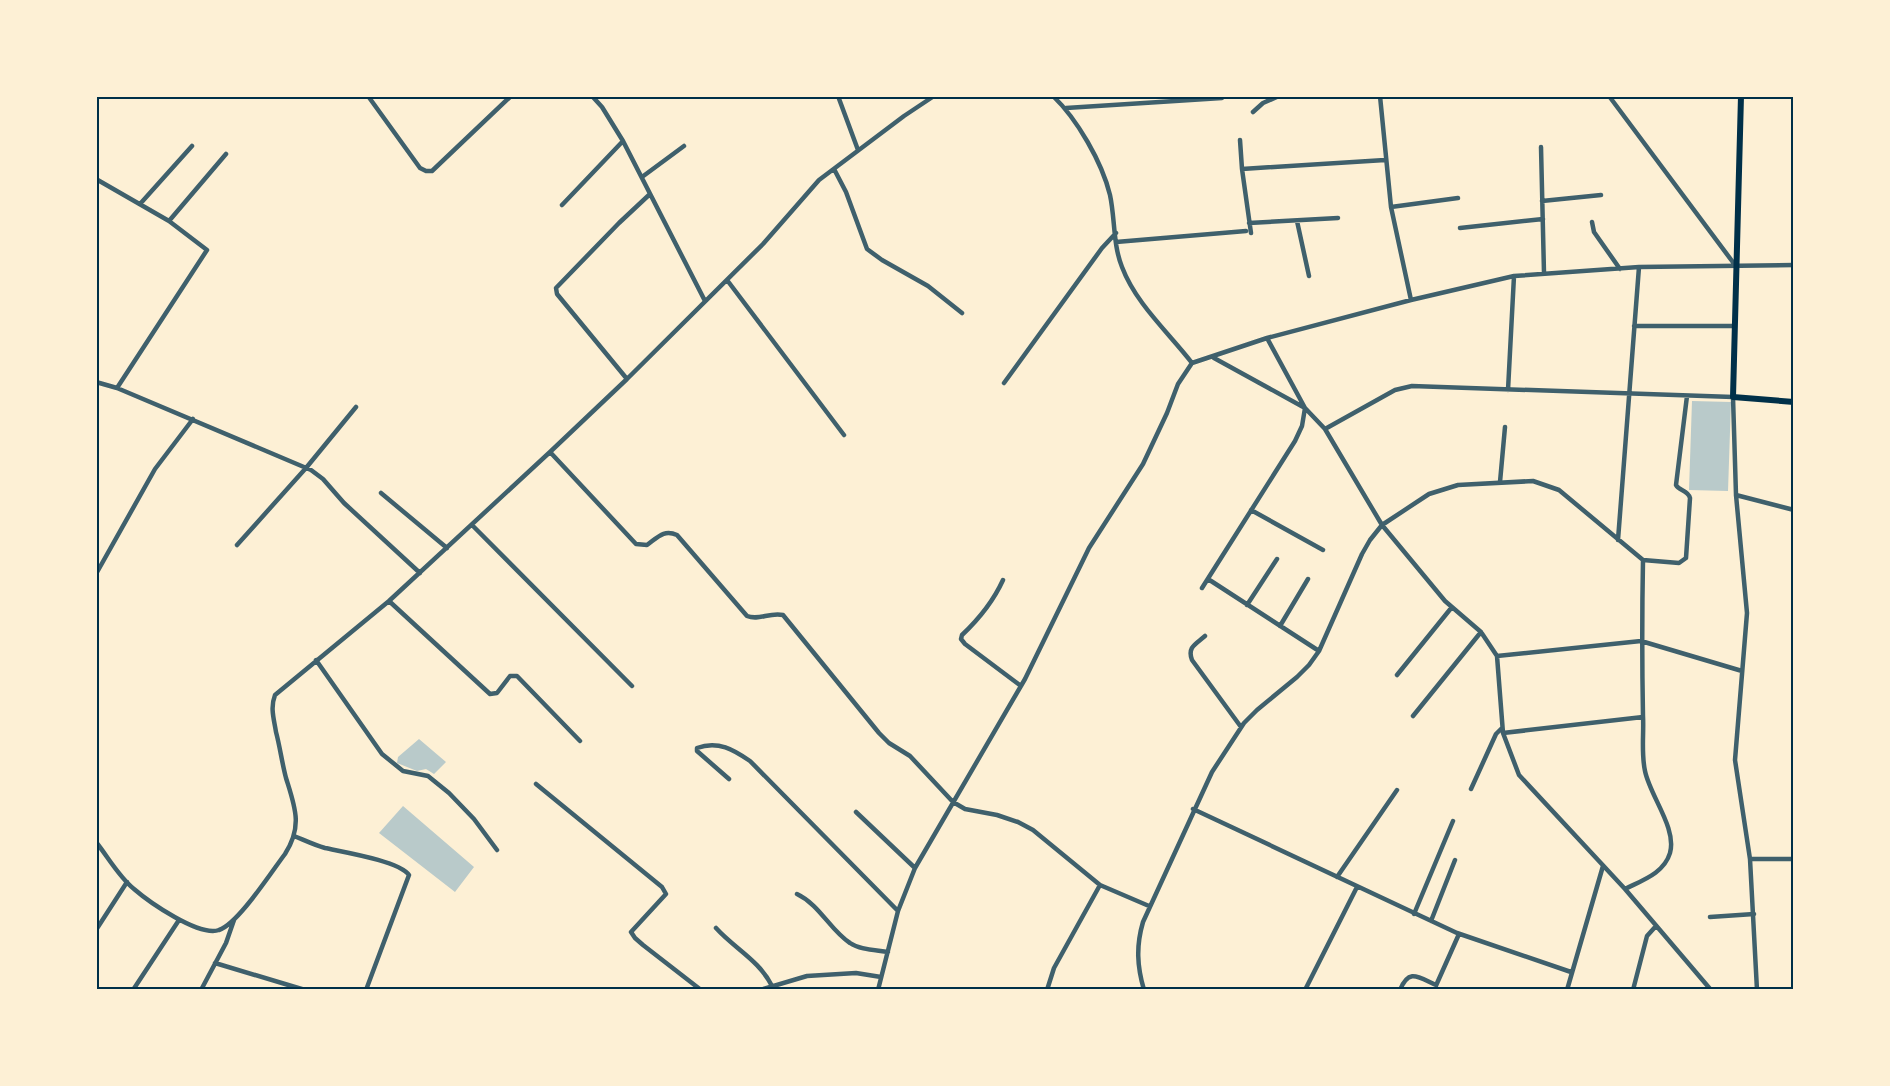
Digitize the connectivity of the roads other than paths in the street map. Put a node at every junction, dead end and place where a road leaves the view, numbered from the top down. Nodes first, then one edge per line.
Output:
1 (368, 96) edge
2 (511, 96) edge
3 (592, 96) edge
4 (838, 96) edge
5 (934, 96) edge
6 (1053, 96) edge
7 (1279, 96) edge
8 (1380, 96) edge
9 (1609, 96) edge
10 (1741, 97) edge
11 (1222, 98) dead end
12 (1066, 108) junction
13 (1253, 112) dead end
14 (1240, 140) dead end
15 (623, 141) junction
16 (192, 146) dead end
17 (684, 146) dead end
18 (1541, 147) dead end
19 (858, 150) junction
20 (226, 154) dead end
21 (1385, 160) junction
22 (834, 169) junction
23 (1242, 169) junction
24 (642, 177) junction
25 (96, 179) edge
26 (650, 194) junction
27 (1601, 195) dead end
28 (1458, 198) dead end
29 (1542, 201) junction
30 (140, 204) junction
31 (562, 205) dead end
32 (1391, 207) junction
33 (1338, 218) dead end
34 (1543, 219) junction
35 (169, 221) junction
36 (1298, 222) junction
37 (1592, 222) dead end
38 (1250, 223) junction
39 (1460, 228) dead end
40 (1116, 233) junction
41 (1116, 242) junction
42 (1735, 265) junction
43 (1794, 265) edge
44 (1639, 267) junction
45 (1620, 269) junction
46 (1544, 273) junction
47 (1309, 276) dead end
48 (1514, 276) junction
49 (727, 280) junction
50 (1411, 300) junction
51 (705, 301) junction
52 (962, 313) dead end
53 (1634, 326) junction
54 (1733, 326) junction
55 (1267, 338) junction
56 (1214, 358) junction
57 (1192, 363) junction
58 (627, 379) junction
59 (96, 382) edge
60 (1004, 383) dead end
61 (117, 388) junction
62 (1508, 390) junction
63 (1629, 395) junction
64 (1687, 396) junction
65 (1733, 397) junction
66 (1794, 402) edge
67 (356, 407) dead end
68 (1305, 408) junction
69 (193, 419) junction
70 (1505, 427) dead end
71 (1325, 429) junction
72 (844, 435) dead end
73 (550, 452) junction
74 (306, 468) junction
75 (1500, 482) junction
76 (381, 493) dead end
77 (1736, 495) junction
78 (1251, 510) junction
79 (1794, 510) edge
80 (472, 525) junction
81 (1382, 525) junction
82 (1618, 540) junction
83 (237, 545) dead end
84 (447, 548) junction
85 (1323, 550) dead end
86 (1276, 559) dead end
87 (1643, 560) junction
88 (420, 573) junction
89 (96, 574) edge
90 (1208, 579) junction
91 (1308, 579) dead end
92 (1003, 580) dead end
93 (1202, 588) dead end
94 (389, 601) junction
95 (1247, 604) junction
96 (1452, 607) junction
97 (1280, 626) junction
98 (1481, 632) junction
99 (1205, 636) dead end
100 (1641, 641) junction
101 (1319, 651) junction
102 (1497, 656) junction
103 (316, 660) junction
104 (1742, 671) junction
105 (1397, 675) dead end
106 (632, 686) dead end
107 (1021, 686) junction
108 (1413, 716) dead end
109 (1643, 717) junction
110 (1241, 727) junction
111 (1502, 731) junction
112 (580, 741) dead end
113 (729, 779) dead end
114 (536, 784) dead end
115 (1471, 789) dead end
116 (1397, 790) dead end
117 (953, 802) junction
118 (1193, 809) junction
119 (856, 812) dead end
120 (1453, 821) dead end
121 (294, 836) junction
122 (96, 842) edge
123 (497, 850) dead end
124 (1750, 859) junction
125 (1794, 859) edge
126 (1455, 860) dead end
127 (1603, 866) junction
128 (915, 868) junction
129 (1337, 877) junction
130 (128, 882) junction
131 (1100, 885) junction
132 (1357, 887) junction
133 (1625, 889) junction
134 (797, 894) dead end
135 (1149, 906) junction
136 (898, 911) junction
137 (1414, 914) junction
138 (1754, 914) junction
139 (1710, 916) dead end
140 (179, 920) junction
141 (234, 920) junction
142 (1431, 921) junction
143 (1656, 926) junction
144 (716, 928) dead end
145 (96, 930) edge
146 (1460, 934) junction
147 (888, 952) junction
148 (215, 963) junction
149 (1571, 972) junction
150 (880, 977) junction
151 (772, 986) junction
152 (1435, 987) edge
153 (133, 990) edge
154 (201, 990) edge
155 (304, 990) edge
156 (366, 990) edge
157 (701, 990) edge
158 (760, 990) edge
159 (878, 990) edge
160 (1047, 990) edge
161 (1144, 990) edge
162 (1305, 990) edge
163 (1400, 990) edge
164 (1567, 990) edge
165 (1633, 990) edge
166 (1711, 990) edge
167 (1757, 990) edge

1 - 2 street
3 - 15 street
4 - 19 street
5 - 19 street
6 - 12 street
7 - 13 street
8 - 21 street
9 - 42 street
10 - 42 main road
11 - 12 street
12 - 40 street
14 - 23 street
15 - 24 street
15 - 31 street
16 - 30 street
17 - 24 street
18 - 29 street
19 - 22 street
20 - 35 street
21 - 23 street
21 - 32 street
22 - 49 street
22 - 52 street
23 - 38 street
24 - 26 street
25 - 30 street
26 - 51 street
26 - 58 street
27 - 29 street
28 - 32 street
29 - 34 street
30 - 35 street
32 - 50 street
33 - 36 street
34 - 39 street
34 - 46 street
35 - 61 street
36 - 38 street
36 - 47 street
37 - 45 street
38 - 41 street
40 - 41 street
40 - 60 street
41 - 57 street
42 - 43 street
42 - 44 street
42 - 54 main road
44 - 45 street
44 - 53 street
45 - 46 street
46 - 48 street
48 - 50 street
48 - 62 street
49 - 51 street
49 - 72 street
50 - 55 street
51 - 58 street
53 - 54 street
53 - 63 street
54 - 65 main road
55 - 56 street
55 - 68 street
56 - 57 street
56 - 68 street
57 - 107 street
58 - 73 street
59 - 61 street
61 - 69 street
62 - 63 street
62 - 71 street
63 - 64 street
63 - 82 street
64 - 65 street
64 - 87 street
65 - 66 main road
65 - 77 street
67 - 74 street
68 - 71 street
68 - 78 street
69 - 74 street
69 - 89 street
70 - 75 street
71 - 81 street
73 - 80 street
73 - 117 street
74 - 83 street
74 - 88 street
75 - 81 street
75 - 82 street
76 - 84 street
77 - 79 street
77 - 104 street
78 - 85 street
78 - 90 street
80 - 84 street
80 - 106 street
81 - 96 street
81 - 101 street
82 - 87 street
84 - 88 street
86 - 95 street
87 - 100 street
88 - 94 street
90 - 93 street
90 - 95 street
91 - 97 street
92 - 107 street
94 - 103 street
94 - 112 street
95 - 97 street
96 - 98 street
96 - 105 street
97 - 101 street
98 - 102 street
98 - 108 street
99 - 110 street
100 - 102 street
100 - 104 street
100 - 109 street
101 - 110 street
102 - 111 street
103 - 121 street
103 - 123 street
104 - 124 street
107 - 117 street
109 - 111 street
109 - 133 street
110 - 118 street
111 - 115 street
111 - 127 street
113 - 136 street
114 - 157 street
116 - 129 street
117 - 128 street
117 - 131 street
118 - 129 street
118 - 135 street
119 - 128 street
120 - 137 street
121 - 141 street
121 - 156 street
122 - 130 street
124 - 125 street
124 - 138 street
126 - 142 street
127 - 133 street
127 - 149 street
128 - 136 street
129 - 132 street
130 - 140 street
130 - 145 street
131 - 135 street
131 - 160 street
132 - 137 street
132 - 162 street
133 - 143 street
134 - 147 street
135 - 161 street
136 - 147 street
137 - 142 street
138 - 139 street
138 - 167 street
140 - 141 street
140 - 153 street
141 - 148 street
142 - 146 street
143 - 165 street
143 - 166 street
144 - 151 street
146 - 149 street
146 - 152 street
147 - 150 street
148 - 154 street
148 - 155 street
149 - 164 street
150 - 151 street
150 - 159 street
151 - 158 street
152 - 163 street

